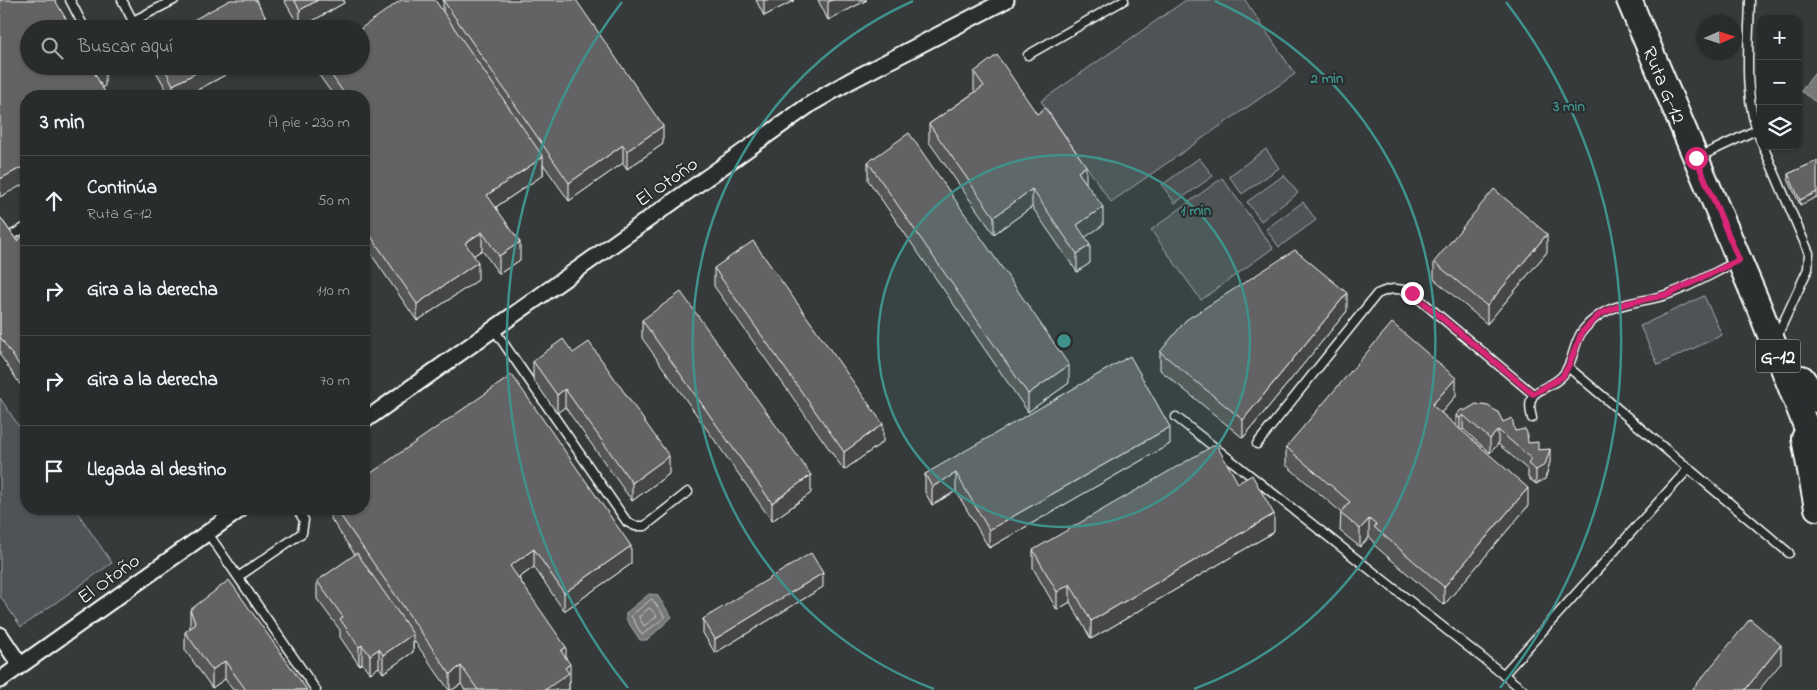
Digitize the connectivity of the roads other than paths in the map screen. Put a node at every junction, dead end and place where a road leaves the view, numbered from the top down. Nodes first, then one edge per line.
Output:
1 (70, 0) edge
2 (122, 0) edge
3 (174, 0) edge
4 (1006, 0) edge
5 (1124, 0) edge
6 (1629, 0) edge
7 (1750, 0) edge
8 (80, 20) edge
9 (133, 20) joint
10 (1028, 55) dead end
11 (1756, 130) joint
12 (1765, 150) edge
13 (1696, 158) junction
14 (20, 230) edge
15 (14, 234) edge
16 (1739, 260) junction
17 (1759, 308) junction
18 (493, 328) junction
19 (1777, 336) junction
20 (1568, 367) junction
21 (1533, 394) junction
22 (1810, 405) edge
23 (370, 417) edge
24 (1176, 417) dead end
25 (1532, 418) dead end
26 (1257, 444) dead end
27 (1817, 454) edge
28 (1689, 468) junction
29 (688, 492) dead end
30 (1817, 508) edge
31 (232, 515) edge
32 (301, 515) edge
33 (207, 532) junction
34 (1789, 553) dead end
35 (238, 577) junction
36 (0, 635) edge
37 (20, 665) junction
38 (1503, 675) junction
39 (0, 680) edge
40 (316, 690) edge
41 (1523, 690) edge

1 - 8 lane
2 - 9 lane
3 - 9 lane
4 - 18 street, El Otoño
5 - 10 lane
6 - 13 main road, Ruta G-12 / G-12
7 - 11 lane
11 - 13 lane
12 - 19 lane
13 - 16 main road, Ruta G-12 / G-12
14 - 15 lane
16 - 17 main road, Ruta G-12 / G-12
16 - 20 lane
17 - 19 main road, Ruta G-12 / G-12
17 - 22 main road, Ruta G-12 / G-12
18 - 23 street, El Otoño
18 - 29 lane
19 - 22 main road, Ruta G-12 / G-12
20 - 21 lane
20 - 28 lane
21 - 25 lane
21 - 26 lane
22 - 27 main road, Ruta G-12 / G-12
22 - 30 main road
24 - 38 lane
28 - 34 lane
28 - 38 lane
31 - 33 street, El Otoño
32 - 35 lane
33 - 35 lane
33 - 37 street, El Otoño
35 - 40 lane
36 - 37 street
37 - 39 street, El Otoño
38 - 41 lane

